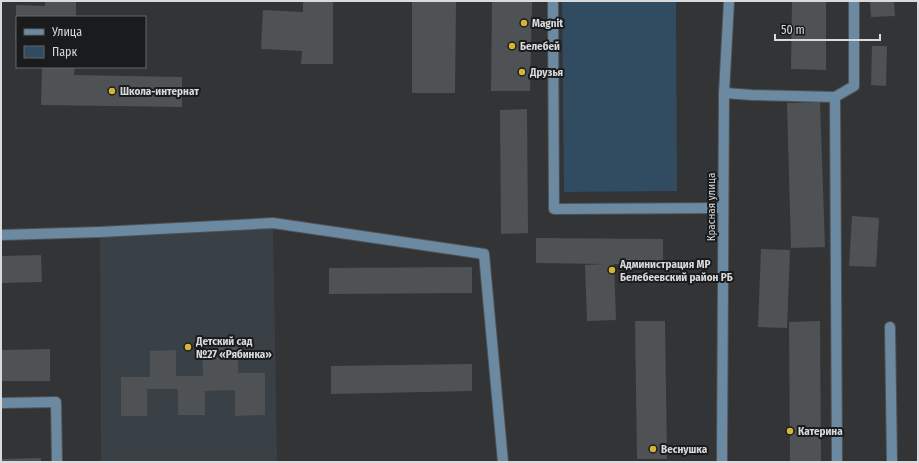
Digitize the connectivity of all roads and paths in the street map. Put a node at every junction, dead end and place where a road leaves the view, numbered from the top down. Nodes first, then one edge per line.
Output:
1 (553, 1) edge
2 (729, 1) edge
3 (854, 1) edge
4 (724, 93) junction
5 (835, 97) junction
6 (722, 208) junction
7 (1, 235) edge
8 (890, 327) dead end
9 (1, 403) edge
10 (57, 462) edge
11 (503, 462) edge
12 (722, 462) edge
13 (837, 462) edge
14 (892, 462) edge

1 - 6 street
2 - 4 street, Красная улица
3 - 5 street
4 - 5 street
4 - 6 street, Красная улица
5 - 13 street
6 - 12 street, Красная улица
7 - 11 street
8 - 14 street
9 - 10 street

